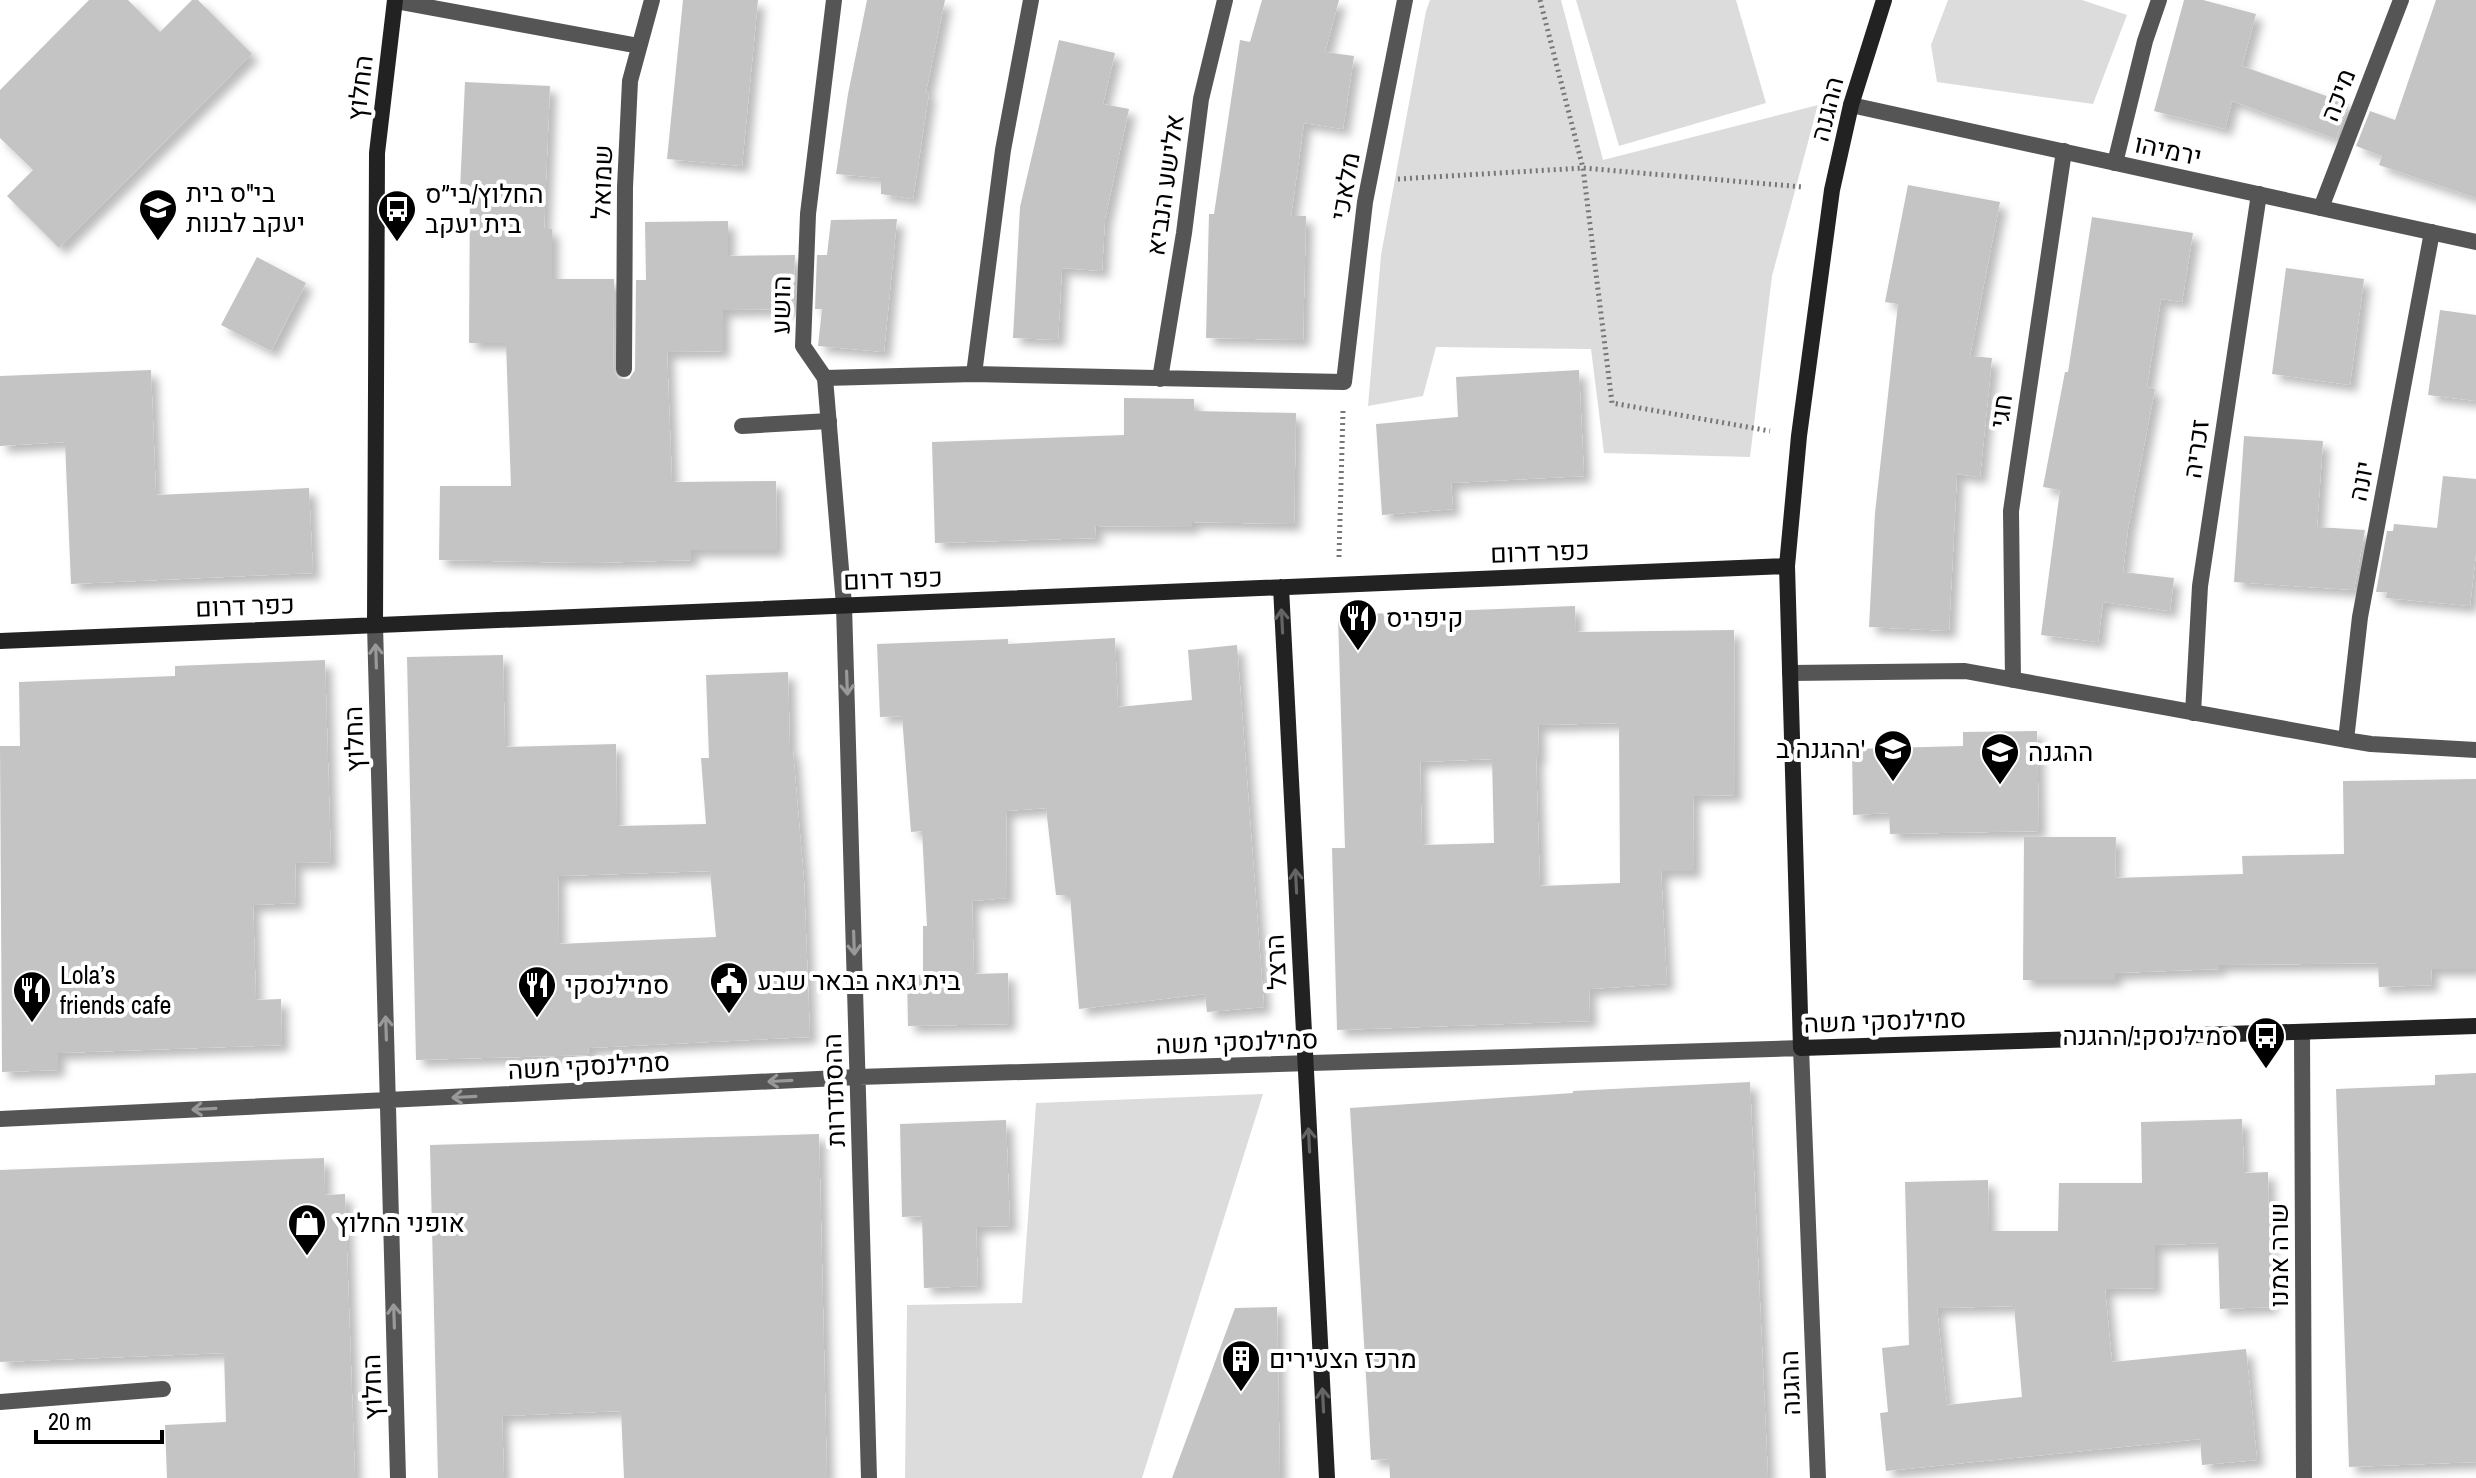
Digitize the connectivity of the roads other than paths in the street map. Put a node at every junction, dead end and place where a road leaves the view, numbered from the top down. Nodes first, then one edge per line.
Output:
1 (652, 0) edge
2 (834, 0) edge
3 (1031, 0) edge
4 (1225, 0) edge
5 (1405, 0) edge
6 (1884, 0) edge
7 (2159, 0) edge
8 (2401, 0) edge
9 (395, 1) edge
10 (639, 46) junction
11 (1851, 105) junction
12 (2064, 151) junction
13 (2115, 163) junction
14 (2259, 194) junction
15 (2321, 208) junction
16 (2432, 232) junction
17 (2476, 242) edge
18 (624, 369) dead end
19 (974, 374) junction
20 (825, 378) junction
21 (1160, 379) junction
22 (829, 421) junction
23 (742, 426) dead end
24 (1787, 566) junction
25 (1281, 587) junction
26 (844, 605) junction
27 (375, 625) junction
28 (0, 641) edge
29 (1790, 673) junction
30 (2013, 680) junction
31 (2193, 713) junction
32 (2346, 740) junction
33 (2476, 750) edge
34 (2476, 1026) edge
35 (2302, 1032) junction
36 (1801, 1048) junction
37 (1305, 1063) junction
38 (858, 1077) junction
39 (388, 1100) junction
40 (0, 1119) edge
41 (163, 1389) dead end
42 (0, 1402) edge
43 (398, 1478) edge
44 (869, 1478) edge
45 (1327, 1478) edge
46 (1818, 1478) edge
47 (2304, 1478) edge

1 - 10 street, שמואל
2 - 20 street, הושע
3 - 19 street
4 - 21 street, אלישע הנביא
5 - 21 street, מלאכי
6 - 11 street, ההגנה
7 - 13 street
8 - 15 street, מיכה
9 - 10 street
9 - 27 street, החלוץ
10 - 18 street, שמואל
11 - 12 street, ירמיהו
11 - 24 street, ההגנה
12 - 13 street, ירמיהו
12 - 30 street, חגי
13 - 14 street, ירמיהו
14 - 15 street, ירמיהו
14 - 31 street, זכריה
15 - 16 street, ירמיהו
16 - 17 street, ירמיהו
16 - 32 street, יונה
19 - 20 street
19 - 21 street
20 - 22 street, הושע
22 - 23 street
22 - 26 street, הושע
24 - 25 street, כפר דרום
24 - 29 street, ההגנה
25 - 26 street, כפר דרום
37 -> 25 street, הרצל
26 - 27 street, כפר דרום
26 -> 38 street, ההסתדרות
27 - 28 street, כפר דרום
39 -> 27 street, החלוץ
29 - 30 street
29 - 36 street, ההגנה
30 - 31 street
31 - 32 street
32 - 33 street
34 - 35 street, סמילנסקי משה
35 - 36 street, סמילנסקי משה
35 - 47 street, שרה אמנו
36 - 37 street, סמילנסקי משה
36 - 46 street, ההגנה
37 - 38 street, סמילנסקי משה
45 -> 37 street, הרצל
38 -> 39 street, סמילנסקי משה
38 - 44 street, ההסתדרות
39 -> 40 street, סמילנסקי משה
43 -> 39 street, החלוץ
41 - 42 street

